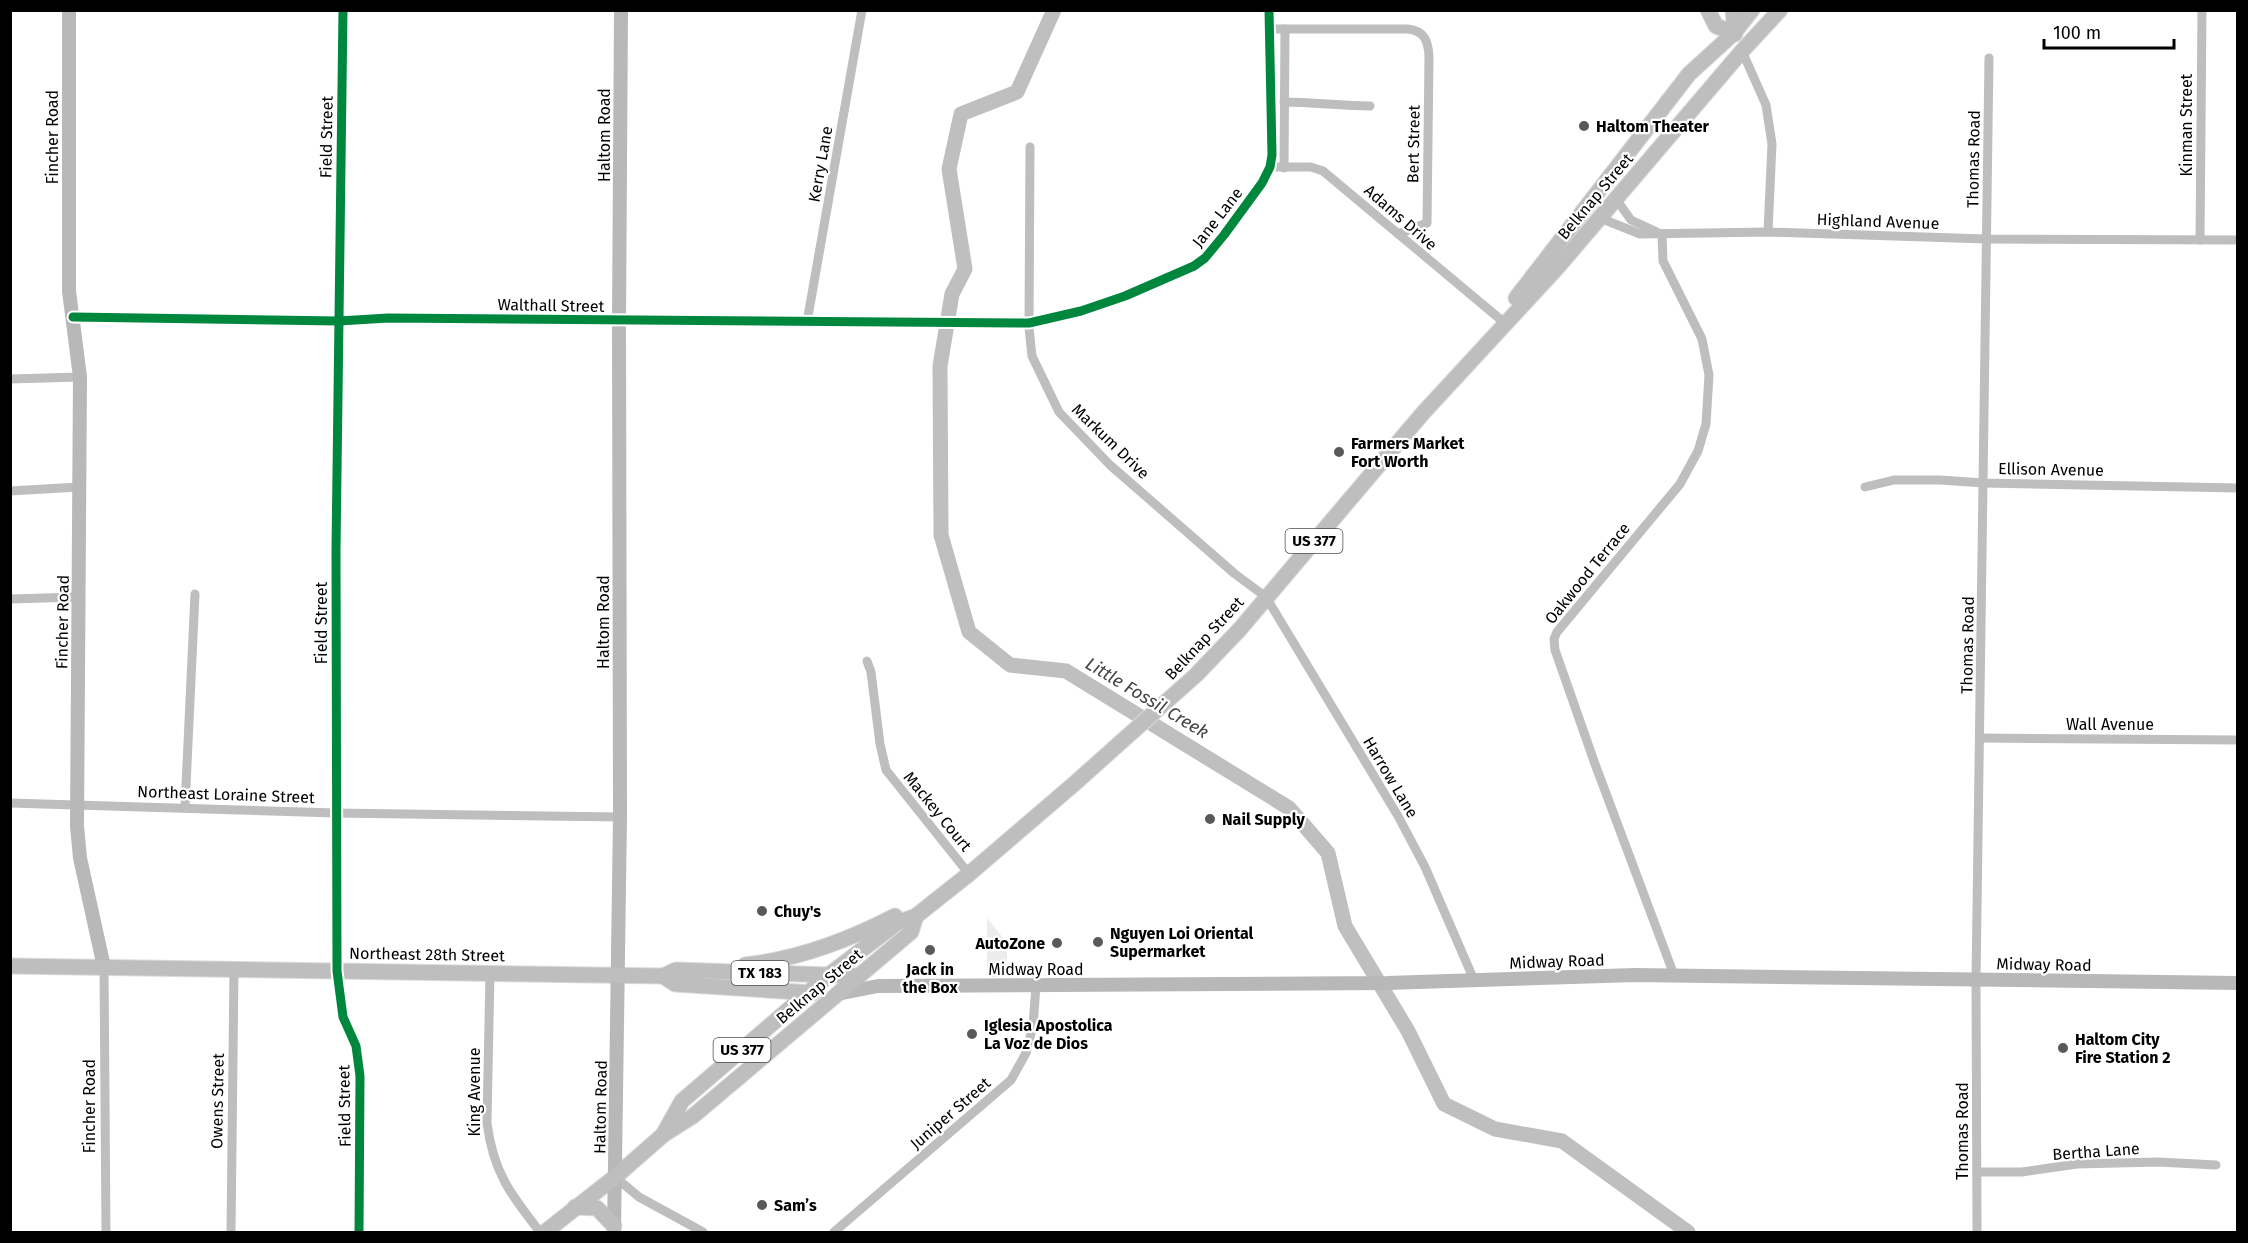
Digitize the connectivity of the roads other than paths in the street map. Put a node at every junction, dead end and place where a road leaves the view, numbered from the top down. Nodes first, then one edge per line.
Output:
1 (69, 10) edge
2 (343, 10) edge
3 (621, 10) edge
4 (862, 10) edge
5 (1269, 10) edge
6 (1707, 10) edge
7 (1733, 10) edge
8 (1752, 10) edge
9 (1780, 10) edge
10 (2202, 10) edge
11 (1278, 29) junction
12 (1734, 33) junction
13 (1742, 51) junction
14 (1989, 58) dead end
15 (1284, 102) junction
16 (1370, 106) dead end
17 (1030, 147) dead end
18 (1284, 164) junction
19 (1270, 167) junction
20 (1616, 200) junction
21 (1600, 219) junction
22 (1768, 232) junction
23 (1398, 234) junction
24 (1662, 234) junction
25 (1986, 239) junction
26 (2200, 240) junction
27 (2238, 240) edge
28 (73, 317) junction
29 (1500, 319) junction
30 (339, 321) junction
31 (619, 321) junction
32 (807, 322) junction
33 (1029, 323) junction
34 (1458, 374) junction
35 (80, 377) junction
36 (10, 379) edge
37 (1984, 483) junction
38 (79, 487) junction
39 (1865, 487) dead end
40 (2238, 488) edge
41 (10, 491) edge
42 (195, 594) dead end
43 (79, 597) junction
44 (1266, 597) junction
45 (10, 599) edge
46 (867, 661) dead end
47 (1981, 738) junction
48 (2238, 740) edge
49 (10, 803) edge
50 (77, 805) junction
51 (185, 807) junction
52 (336, 813) junction
53 (620, 817) junction
54 (969, 874) junction
55 (944, 893) junction
56 (916, 916) junction
57 (10, 966) edge
58 (104, 967) junction
59 (234, 970) junction
60 (690, 970) junction
61 (337, 971) junction
62 (490, 972) junction
63 (754, 973) junction
64 (619, 974) junction
65 (830, 974) junction
66 (1674, 975) junction
67 (663, 976) junction
68 (859, 976) junction
69 (1474, 980) junction
70 (1976, 980) junction
71 (2238, 983) edge
72 (878, 986) junction
73 (1036, 986) junction
74 (760, 990) junction
75 (809, 993) junction
76 (837, 994) junction
77 (786, 1013) junction
78 (663, 1135) junction
79 (2216, 1165) dead end
80 (1977, 1172) junction
81 (615, 1177) junction
82 (575, 1208) junction
83 (614, 1229) edge
84 (106, 1233) edge
85 (231, 1233) edge
86 (359, 1233) edge
87 (540, 1233) edge
88 (545, 1233) edge
89 (703, 1233) edge
90 (834, 1233) edge
91 (1977, 1233) edge

1 - 28 main road, Fincher Road
2 - 30 street, Field Street
3 - 31 main road, Haltom Road
4 - 32 street, Kerry Lane
5 - 11 street, Jane Lane
6 - 12 main road
7 - 12 main road
8 - 12 main road, Belknap Street
9 - 13 main road, Belknap Street
10 - 26 street, Kinman Street
11 - 15 street
11 - 19 street, Jane Lane
11 - 23 street, Bert Street
12 - 13 main road
12 - 29 main road, Belknap Street / US 377
13 - 20 main road, Belknap Street / US 377
13 - 22 street
14 - 25 street, Thomas Road
15 - 16 street
15 - 18 street
17 - 33 street, Markum Drive
18 - 19 street, Adams Drive
18 - 23 street, Adams Drive
19 - 33 street, Jane Lane
20 - 21 main road, Belknap Street / US 377
20 - 24 street
21 - 24 street
21 - 34 main road, Belknap Street / US 377
22 - 24 street, Highland Avenue
22 - 25 street, Highland Avenue
23 - 29 street, Adams Drive
24 - 66 street, Oakwood Terrace
25 - 26 street, Highland Avenue
25 - 37 street, Thomas Road
26 - 27 street, Highland Avenue
28 - 30 street, Walthall Street
28 - 35 main road, Fincher Road
29 - 34 main road, Belknap Street / US 377
30 - 31 street, Walthall Street
30 - 52 street, Field Street
31 - 32 street, Walthall Street
31 - 53 main road, Haltom Road
32 - 33 street, Walthall Street
33 - 44 street, Markum Drive
34 - 44 main road, Belknap Street / US 377
35 - 36 street
35 - 38 main road, Fincher Road
37 - 39 street, Ellison Avenue
37 - 40 street, Ellison Avenue
37 - 47 street, Thomas Road
38 - 41 street
38 - 43 main road, Fincher Road
42 - 51 street
43 - 45 street
43 - 50 main road, Fincher Road
44 - 54 main road, Belknap Street / US 377
44 - 69 street, Harrow Lane
46 - 54 street, Mackey Court
47 - 48 street, Wall Avenue
47 - 70 street, Thomas Road
49 - 50 street, Northeast Loraine Street
50 - 51 street, Northeast Loraine Street
50 - 58 main road, Fincher Road
51 - 52 street, Northeast Loraine Street
52 - 53 street, Northeast Loraine Street
52 - 61 street, Field Street
53 - 64 main road, Haltom Road
54 - 55 main road, Belknap Street / US 377
55 - 56 main road, Belknap Street / US 377
55 - 60 main road
56 - 65 main road, Belknap Street / US 377
56 - 68 main road, Belknap Street / US 377
57 - 58 main road, Northeast 28th Street / TX 183
58 - 59 main road, Northeast 28th Street / TX 183
58 - 84 street, Fincher Road
59 - 61 main road, Northeast 28th Street / TX 183
59 - 85 street, Owens Street
60 - 63 main road, Northeast 28th Street / TX 183
60 - 67 main road, Northeast 28th Street / TX 183
61 - 62 main road, Northeast 28th Street / TX 183
61 - 86 street, Field Street
62 - 64 main road, Northeast 28th Street / TX 183
62 - 87 street, King Avenue
63 - 65 main road, Northeast 28th Street / TX 183
63 - 74 main road
64 - 67 main road, Northeast 28th Street / TX 183
64 - 81 main road, Haltom Road
65 - 68 main road, Northeast 28th Street / TX 183
65 - 75 main road, Belknap Street / US 377
66 - 69 main road, Midway Road
66 - 70 main road, Midway Road
67 - 74 main road, Northeast 28th Street / TX 183
68 - 72 main road, Midway Road / TX 183
68 - 76 main road, Belknap Street / US 377
69 - 73 main road, Midway Road
70 - 71 main road, Midway Road
70 - 80 street, Thomas Road
72 - 73 main road, Midway Road
72 - 76 main road, Midway Road / TX 183
73 - 90 street, Juniper Street
74 - 75 main road, Northeast 28th Street / TX 183
74 - 77 main road
75 - 76 main road, Northeast 28th Street / TX 183
75 - 77 main road, Belknap Street / US 377
76 - 78 main road, Belknap Street / US 377
77 - 78 main road, Belknap Street / US 377
78 - 81 main road, US 377
79 - 80 street, Bertha Lane
80 - 91 street, Thomas Road
81 - 82 main road, US 377
81 - 83 main road, Haltom Road
81 - 89 street
82 - 83 main road
82 - 88 main road, US 377

